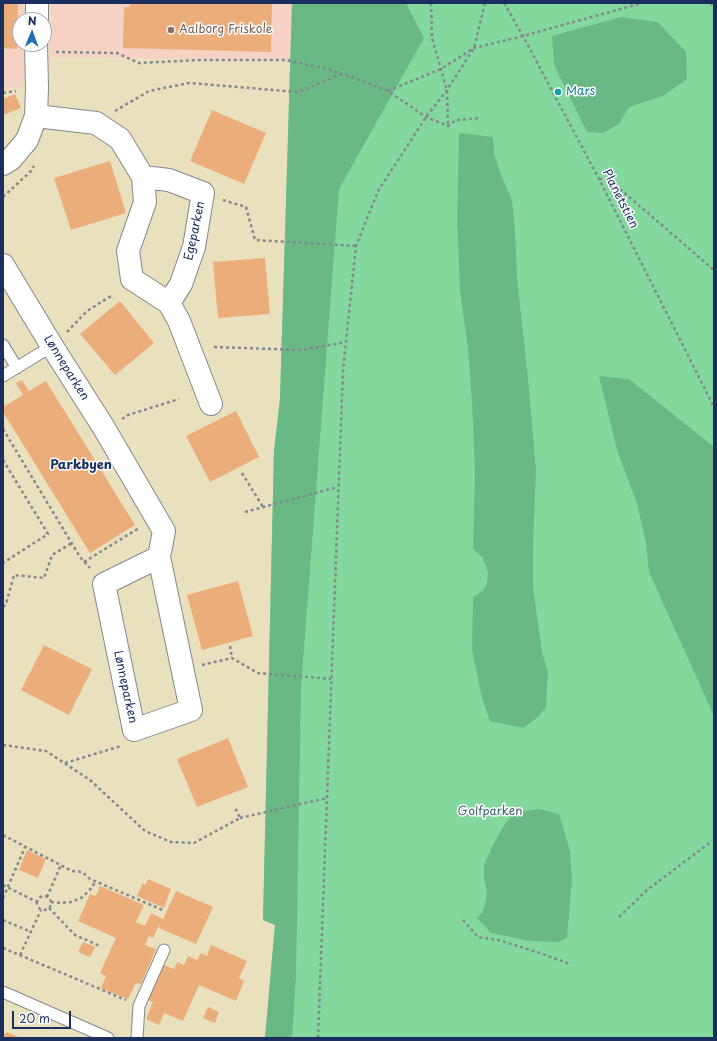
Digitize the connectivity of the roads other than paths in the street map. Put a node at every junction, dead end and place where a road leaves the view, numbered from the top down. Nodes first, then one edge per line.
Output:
1 (36, 52) edge
2 (36, 116) junction
3 (3, 164) edge
4 (143, 177) junction
5 (3, 265) edge
6 (169, 303) junction
7 (3, 345) edge
8 (52, 346) junction
9 (17, 368) junction
10 (3, 376) edge
11 (211, 404) dead end
12 (158, 557) junction
13 (164, 950) dead end
14 (3, 992) edge
15 (108, 1038) edge
16 (137, 1038) edge

1 - 2 street
2 - 3 street
2 - 4 street
4 - 6 street
4 - 6 street, Egeparken
5 - 8 street, Lønneparken
6 - 11 street
7 - 9 lane
8 - 9 lane
8 - 12 street, Lønneparken
9 - 10 lane
12 - 12 street, Lønneparken
13 - 16 lane
14 - 15 lane

